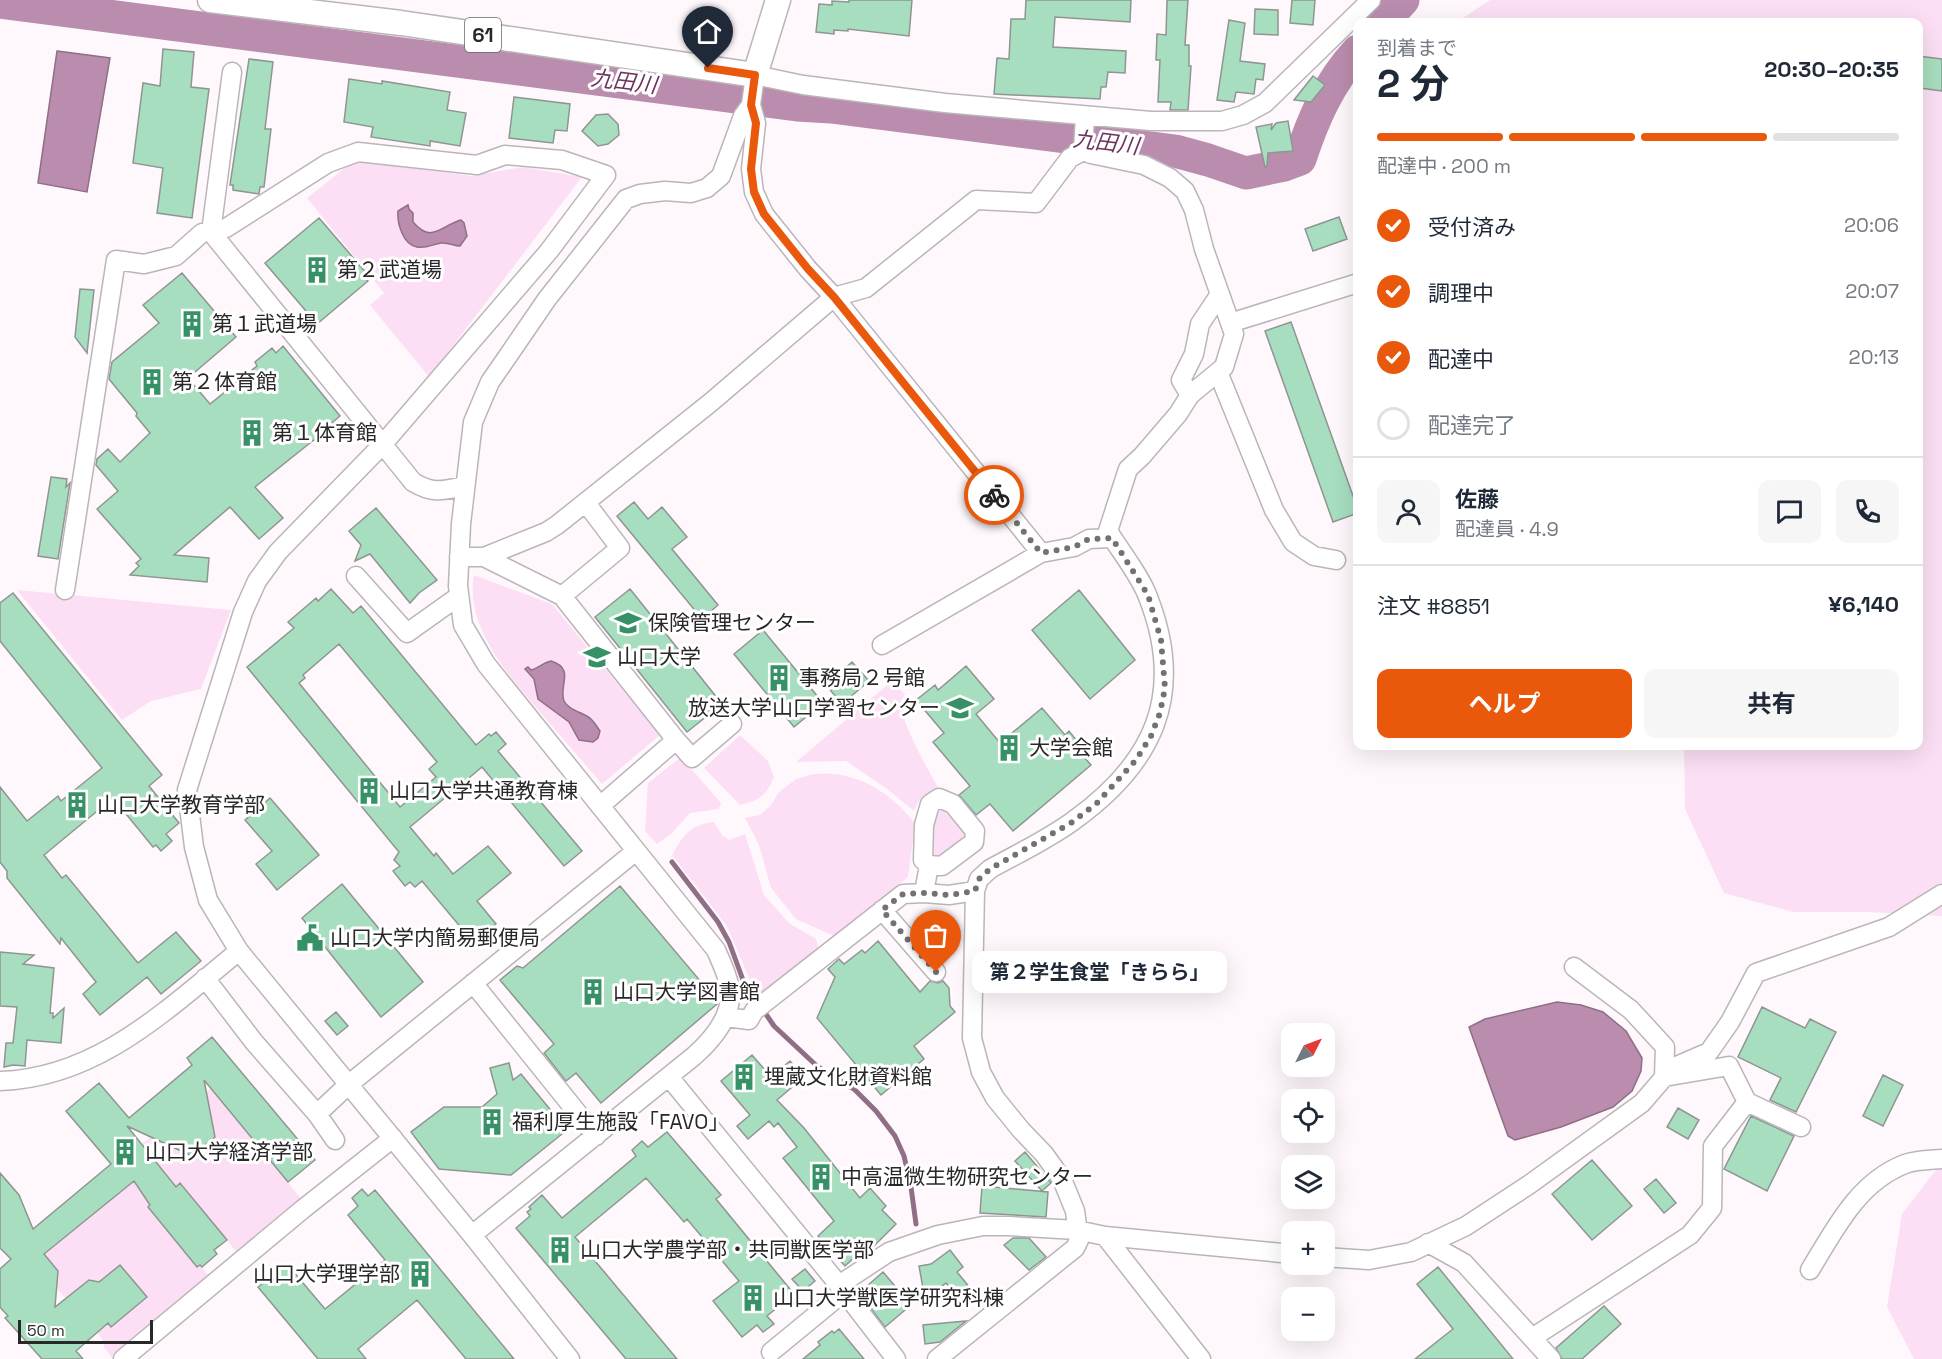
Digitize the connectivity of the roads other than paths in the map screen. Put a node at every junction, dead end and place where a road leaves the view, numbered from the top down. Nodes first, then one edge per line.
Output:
1 (210, 0) edge
2 (778, 0) edge
3 (1371, 0) edge
4 (232, 72) dead end
5 (755, 75) junction
6 (751, 105) junction
7 (1085, 116) junction
8 (1083, 151) junction
9 (211, 232) junction
10 (1352, 288) edge
11 (1220, 294) junction
12 (834, 297) junction
13 (1230, 323) junction
14 (1218, 372) junction
15 (1190, 395) junction
16 (383, 444) junction
17 (464, 486) junction
18 (586, 502) junction
19 (1112, 538) junction
20 (1041, 553) junction
21 (459, 557) junction
22 (484, 557) junction
23 (1336, 560) dead end
24 (356, 576) dead end
25 (65, 590) dead end
26 (459, 596) junction
27 (562, 596) junction
28 (882, 645) dead end
29 (732, 724) dead end
30 (676, 740) junction
31 (600, 806) junction
32 (636, 851) junction
33 (929, 865) dead end
34 (975, 891) junction
35 (924, 893) junction
36 (1942, 894) edge
37 (882, 910) junction
38 (239, 951) junction
39 (1574, 967) dead end
40 (936, 972) dead end
41 (205, 978) junction
42 (473, 984) junction
43 (726, 1017) junction
44 (669, 1077) junction
45 (1664, 1077) junction
46 (0, 1082) edge
47 (348, 1085) junction
48 (1747, 1102) junction
49 (316, 1114) junction
50 (1801, 1127) dead end
51 (596, 1136) junction
52 (393, 1138) junction
53 (335, 1140) dead end
54 (1942, 1159) edge
55 (1077, 1230) junction
56 (472, 1235) junction
57 (1105, 1236) junction
58 (1428, 1243) junction
59 (1281, 1253) edge
60 (1335, 1258) edge
61 (1810, 1270) dead end
62 (842, 1288) junction
63 (1532, 1338) junction
64 (771, 1352) dead end
65 (123, 1359) edge
66 (570, 1359) edge
67 (896, 1359) edge
68 (938, 1359) edge
69 (1201, 1359) edge
70 (1551, 1359) edge

1 - 5 main road, 61
2 - 5 main road
3 - 7 street
4 - 9 street
5 - 6 street
5 - 7 street
6 - 12 street
6 - 17 street
7 - 8 street
8 - 11 street
8 - 12 street
9 - 16 street
9 - 16 street
9 - 25 street
10 - 13 street
11 - 13 street
11 - 15 street
12 - 18 street
12 - 20 street
13 - 14 street
14 - 15 street
14 - 23 street
15 - 19 street
16 - 17 street
16 - 38 street
17 - 21 street
18 - 22 street
18 - 27 street
19 - 20 street
19 - 34 street
20 - 28 street
21 - 22 street
21 - 26 street
22 - 27 street
24 - 26 street
26 - 31 street
27 - 30 street
29 - 30 street
30 - 31 street
31 - 32 street
32 - 42 street
32 - 43 street
33 - 35 street
34 - 35 street
34 - 55 street
35 - 37 street
36 - 45 street
37 - 40 street
37 - 43 street
38 - 41 street
38 - 47 street
39 - 45 street
41 - 46 street
41 - 49 street
42 - 47 street
42 - 51 street
43 - 44 street
44 - 51 street
44 - 62 street
45 - 48 street
45 - 58 street
47 - 49 street
47 - 52 street
48 - 50 street
48 - 63 street
49 - 53 street
51 - 56 street
52 - 56 street
52 - 65 street
54 - 61 street
55 - 57 street
55 - 62 street
55 - 68 street
56 - 66 street
57 - 59 street
57 - 69 street
58 - 60 street
58 - 63 street
62 - 64 street
62 - 67 street
63 - 70 street

